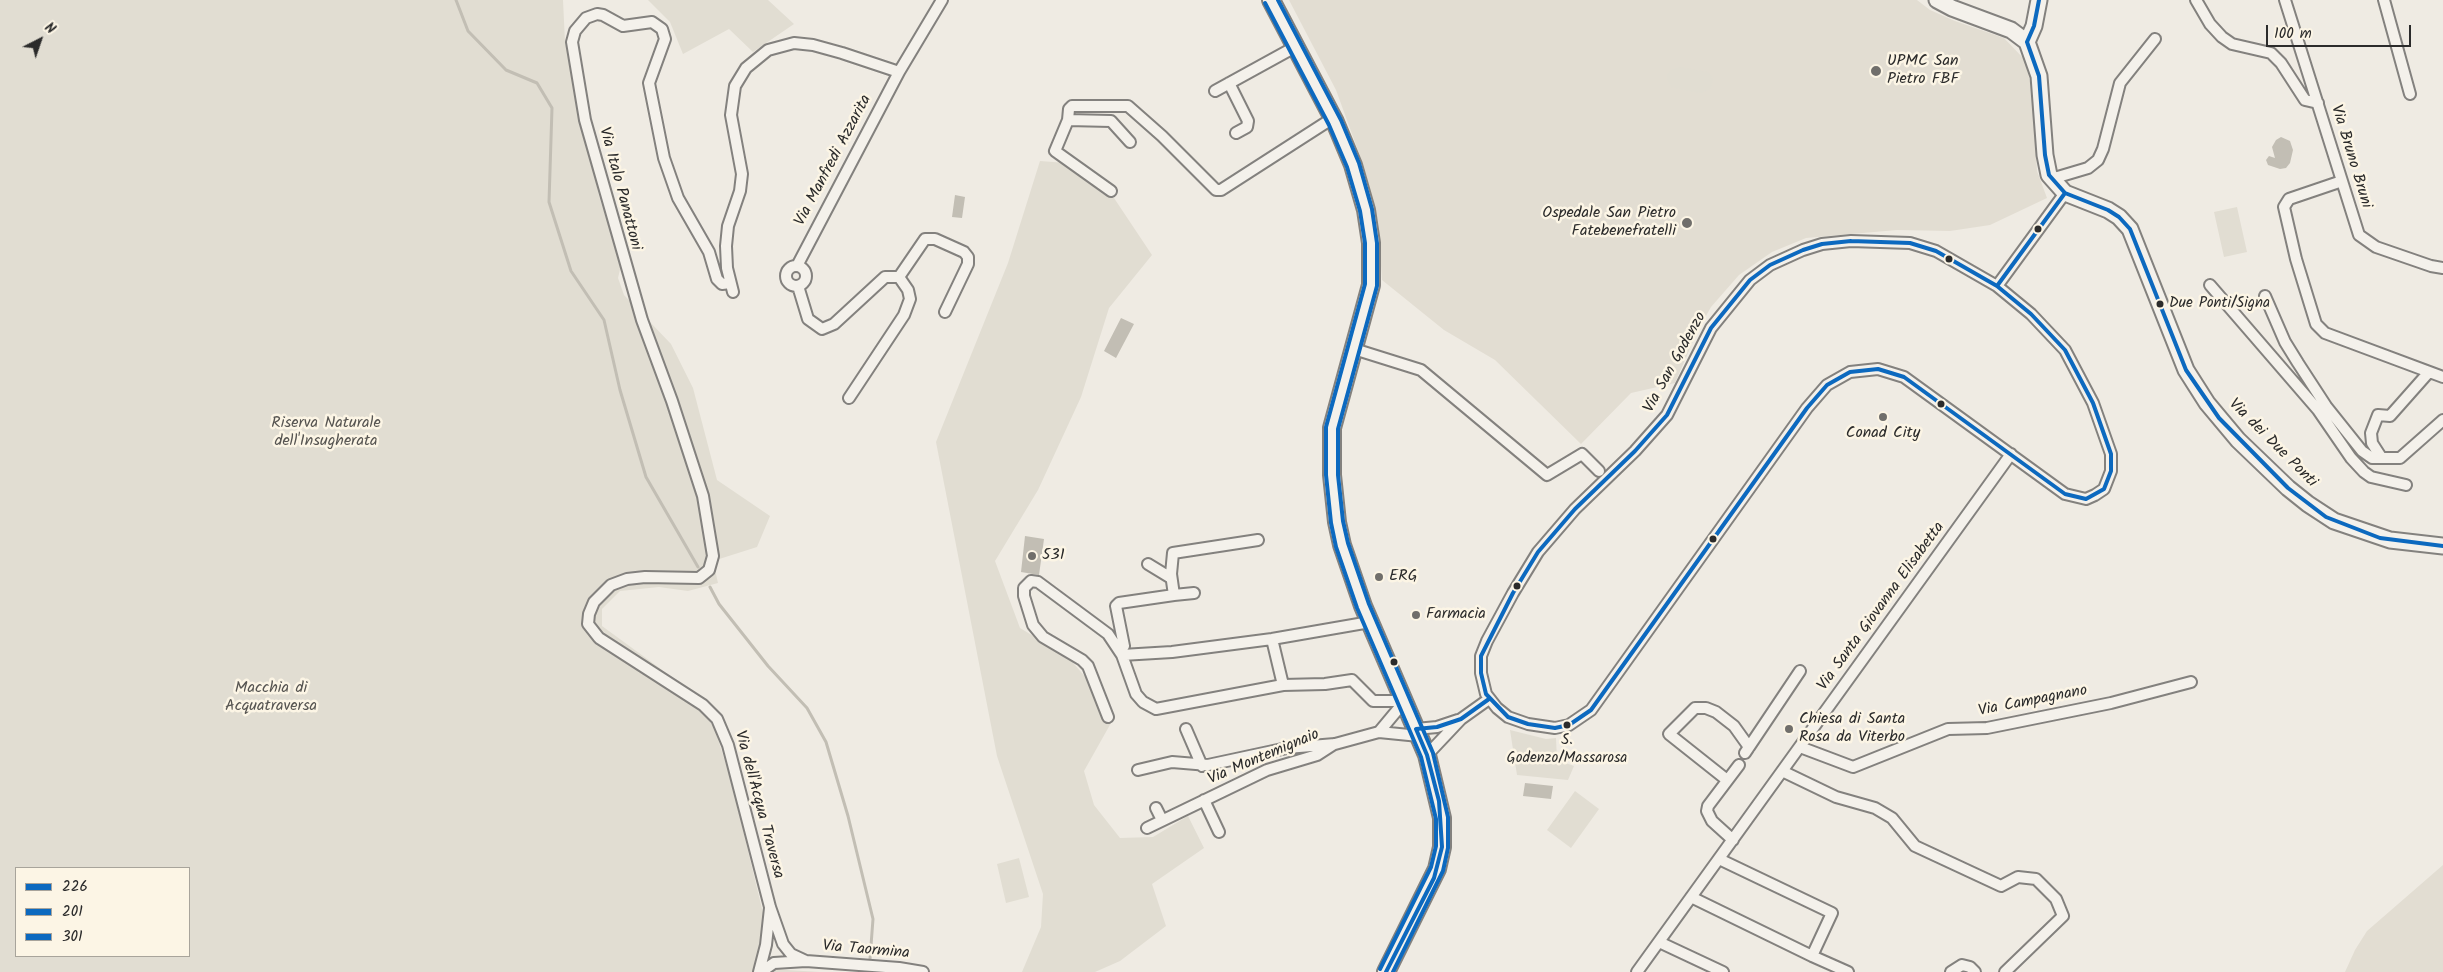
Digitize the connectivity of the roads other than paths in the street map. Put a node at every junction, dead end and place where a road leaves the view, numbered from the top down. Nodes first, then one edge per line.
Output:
1 (942, 0) edge
2 (1271, 0) edge
3 (1937, 0) edge
4 (2039, 0) edge
5 (2196, 0) edge
6 (2285, 0) edge
7 (2384, 0) edge
8 (2155, 39) dead end
9 (2027, 42) junction
10 (1295, 47) junction
11 (899, 72) junction
12 (1229, 84) junction
13 (1215, 90) dead end
14 (2410, 94) dead end
15 (2318, 103) junction
16 (1333, 118) junction
17 (1068, 120) junction
18 (1236, 133) dead end
19 (1130, 142) dead end
20 (2051, 179) junction
21 (2342, 181) junction
22 (1111, 191) dead end
23 (2065, 193) junction
24 (798, 266) junction
25 (2443, 268) edge
26 (899, 277) junction
27 (2210, 285) dead end
28 (798, 286) junction
29 (1998, 286) junction
30 (2266, 296) dead end
31 (945, 312) dead end
32 (1354, 349) junction
33 (2429, 372) junction
34 (2443, 377) edge
35 (849, 398) dead end
36 (2322, 408) junction
37 (2443, 420) edge
38 (2011, 454) junction
39 (2381, 457) junction
40 (1600, 471) dead end
41 (2406, 485) dead end
42 (1258, 540) dead end
43 (2443, 546) edge
44 (1148, 564) dead end
45 (1171, 578) junction
46 (1194, 593) dead end
47 (1174, 595) junction
48 (1370, 622) junction
49 (589, 628) joint
50 (1272, 639) junction
51 (1121, 652) junction
52 (1800, 672) dead end
53 (2191, 682) dead end
54 (1283, 684) junction
55 (1489, 699) junction
56 (1404, 701) junction
57 (1108, 717) dead end
58 (1462, 719) junction
59 (1186, 729) dead end
60 (1379, 732) junction
61 (1418, 733) junction
62 (1335, 744) junction
63 (1800, 747) junction
64 (1427, 755) junction
65 (1739, 765) dead end
66 (1202, 766) junction
67 (1138, 770) dead end
68 (1782, 771) junction
69 (1727, 780) junction
70 (1204, 800) junction
71 (1156, 808) dead end
72 (1162, 820) junction
73 (1147, 828) dead end
74 (1220, 832) dead end
75 (1733, 840) junction
76 (1719, 859) junction
77 (1691, 897) junction
78 (770, 907) junction
79 (1659, 942) junction
80 (1812, 956) junction
81 (806, 961) junction
82 (1974, 971) edge
83 (760, 972) edge
84 (923, 972) edge
85 (1386, 972) edge
86 (1637, 972) edge
87 (1723, 972) edge
88 (1848, 972) edge
89 (1951, 972) edge
90 (2005, 972) edge

1 - 11 street, Via Manfredi Azzarita
2 - 10 main road
3 - 9 street
4 - 9 street
5 - 15 street
6 - 15 street, Via Bruno Bruni
7 - 14 street
8 - 20 street
9 - 20 street
10 - 12 street
10 - 16 main road
11 - 24 street, Via Manfredi Azzarita
11 - 49 street, Via Italo Panattoni
12 - 13 street
12 - 18 street
15 - 21 street, Via Bruno Bruni
16 - 17 street
16 - 32 main road
17 - 19 street
17 - 22 street
20 - 23 street, Via dei Due Ponti
21 - 25 street, Via Bruno Bruni
21 - 33 street
23 - 29 street
23 - 43 street, Via dei Due Ponti
24 - 28 street
24 - 28 street
26 - 28 street
26 - 31 street
26 - 35 street
27 - 36 street
29 - 38 street, Via San Godenzo
29 - 55 street, Via San Godenzo
30 - 36 street
32 - 40 street
32 - 48 main road
33 - 34 street
33 - 39 street
36 - 39 street
36 - 41 street
37 - 39 street
38 - 55 street, Via San Godenzo
38 - 63 street, Via Santa Giovanna Elisabetta
42 - 45 street
44 - 45 street
45 - 47 street
46 - 47 street
47 - 51 street
48 - 50 street
48 - 56 main road
49 - 78 street, Via dell'Acqua Traversa
50 - 51 street
50 - 54 street
51 - 54 street
51 - 57 street
52 - 69 street
53 - 63 street, Via Campagnano
54 - 56 street
55 - 58 street
56 - 60 street
56 - 61 main road
58 - 61 street, Via Montemignaio
58 - 64 street
59 - 66 street, Via Montemignaio
60 - 61 street, Via Montemignaio
60 - 62 street, Via Montemignaio
61 - 64 main road
62 - 66 street, Via Montemignaio
62 - 70 street, Via Montemignaio
63 - 68 street, Via Santa Giovanna Elisabetta
64 - 85 main road
65 - 69 street
66 - 67 street, Via Montemignaio
68 - 75 street, Via Santa Giovanna Elisabetta
68 - 90 street
69 - 75 street
70 - 72 street, Via Montemignaio
70 - 74 street, Via Montemignaio
71 - 72 street
72 - 73 street, Via Montemignaio
75 - 76 street, Via Santa Giovanna Elisabetta
76 - 77 street, Via Santa Giovanna Elisabetta
76 - 80 street
77 - 79 street, Via Santa Giovanna Elisabetta
77 - 80 street
78 - 81 street, Via dell'Acqua Traversa
78 - 83 street, Via dell'Acqua Traversa
79 - 86 street, Via Santa Giovanna Elisabetta
79 - 87 street
80 - 88 street
81 - 83 street, Via Taormina
81 - 84 street, Via Taormina
82 - 89 street

